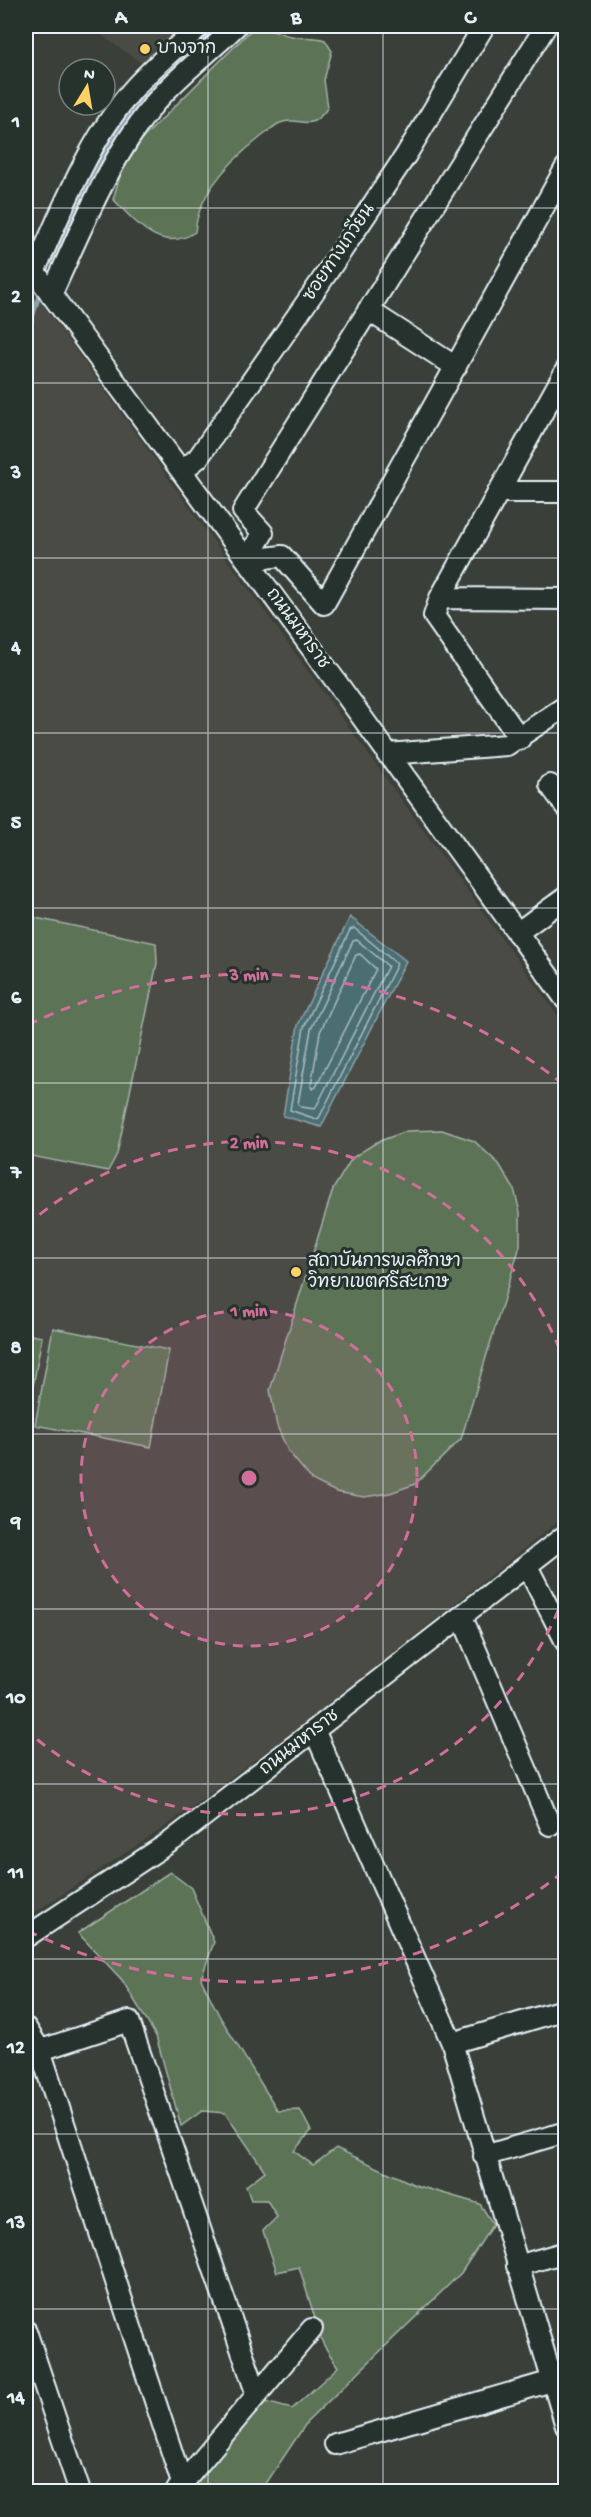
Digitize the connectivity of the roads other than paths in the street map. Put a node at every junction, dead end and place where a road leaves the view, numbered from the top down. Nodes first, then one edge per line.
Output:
1 (200, 26) edge
2 (236, 26) edge
3 (484, 26) edge
4 (546, 26) edge
5 (566, 167) edge
6 (30, 266) edge
7 (51, 295) junction
8 (368, 310) junction
9 (456, 367) junction
10 (566, 370) edge
11 (557, 398) edge
12 (182, 471) junction
13 (498, 492) junction
14 (566, 492) edge
15 (247, 560) junction
16 (440, 598) junction
17 (566, 600) edge
18 (566, 706) edge
19 (520, 739) junction
20 (387, 754) junction
21 (550, 785) dead end
22 (566, 807) edge
23 (566, 897) edge
24 (517, 933) junction
25 (566, 1000) edge
26 (566, 1535) edge
27 (527, 1566) junction
28 (462, 1617) junction
29 (566, 1642) edge
30 (315, 1732) junction
31 (550, 1825) dead end
32 (26, 1937) edge
33 (566, 2009) edge
34 (26, 2028) edge
35 (452, 2043) junction
36 (33, 2052) edge
37 (566, 2132) edge
38 (484, 2156) junction
39 (566, 2252) edge
40 (517, 2266) junction
41 (312, 2329) dead end
42 (26, 2331) edge
43 (559, 2379) edge
44 (257, 2395) junction
45 (566, 2426) edge
46 (335, 2444) dead end
47 (179, 2487) edge
48 (80, 2492) edge

1 - 6 street
2 - 7 street
3 - 12 street, ซอยทางเกวียน
4 - 8 street
5 - 9 street
6 - 7 street, ถนนมหาราช
7 - 12 street, ถนนมหาราช
8 - 9 street
8 - 15 street
9 - 15 street
10 - 11 street
11 - 13 street
12 - 15 street, ถนนมหาราช
13 - 14 street
13 - 16 street
15 - 20 street, ถนนมหาราช
16 - 17 street
16 - 19 street
18 - 19 street
19 - 20 street
20 - 24 street, ถนนมหาราช
21 - 22 street
23 - 24 street
24 - 25 street, ถนนมหาราช
26 - 27 street, ถนนมหาราช
27 - 28 street, ถนนมหาราช
27 - 29 street
28 - 30 street, ถนนมหาราช
28 - 31 street
30 - 32 street, ถนนมหาราช
30 - 35 street
33 - 35 street
34 - 36 street
35 - 38 street
36 - 44 street
36 - 47 street
37 - 38 street
38 - 40 street
39 - 40 street
40 - 43 street
41 - 44 street
42 - 48 street
43 - 45 street
43 - 46 street
44 - 47 street

